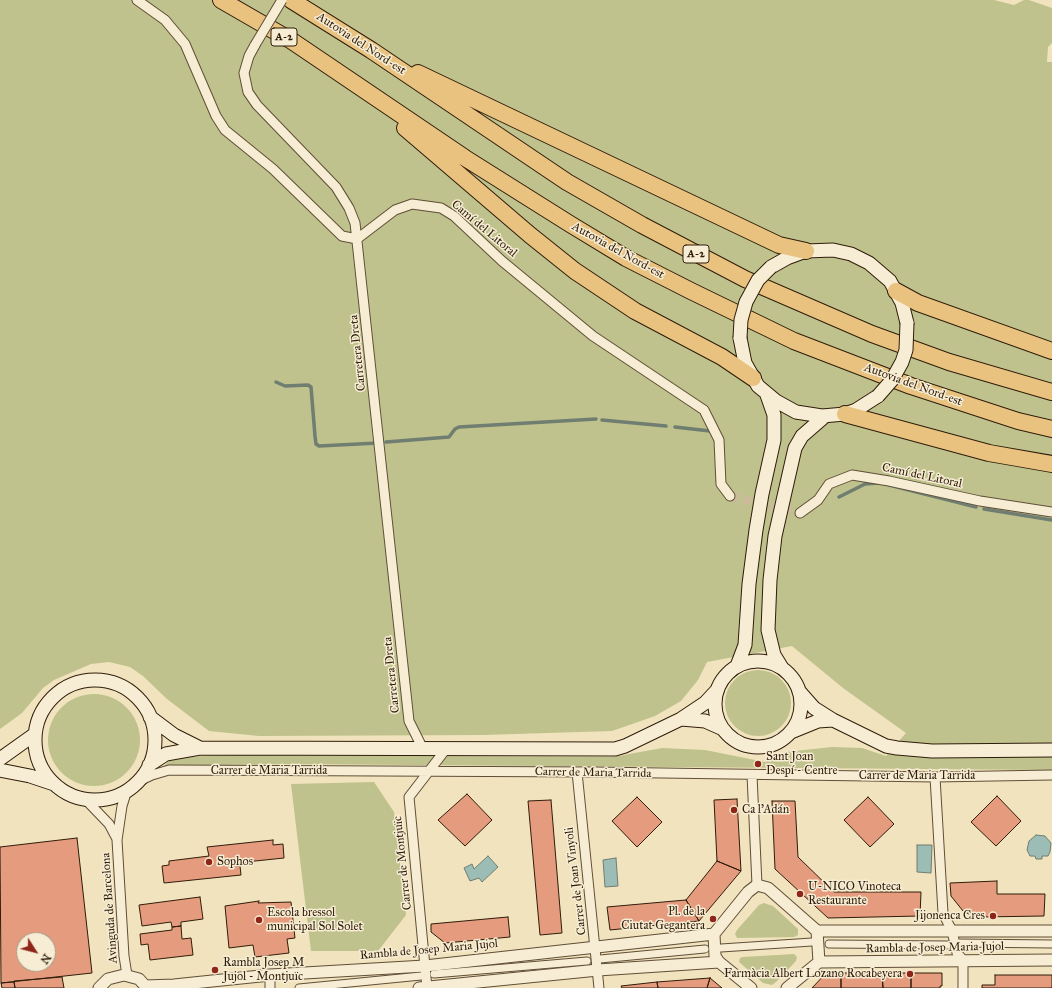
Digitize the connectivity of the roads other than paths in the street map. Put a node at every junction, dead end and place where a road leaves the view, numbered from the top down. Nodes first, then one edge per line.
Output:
1 (137, 0) edge
2 (221, 0) edge
3 (282, 0) edge
4 (291, 0) edge
5 (371, 50) junction
6 (345, 76) junction
7 (357, 239) junction
8 (806, 251) junction
9 (896, 291) junction
10 (1052, 352) edge
11 (754, 378) junction
12 (1052, 392) edge
13 (767, 395) junction
14 (845, 414) junction
15 (825, 416) junction
16 (1052, 429) edge
17 (1052, 464) edge
18 (730, 496) dead end
19 (1052, 512) edge
20 (800, 513) dead end
21 (737, 666) junction
22 (782, 668) junction
23 (718, 689) junction
24 (799, 691) junction
25 (150, 717) junction
26 (681, 719) junction
27 (833, 720) junction
28 (723, 729) junction
29 (791, 732) junction
30 (35, 734) junction
31 (200, 748) junction
32 (446, 748) junction
33 (423, 749) junction
34 (1052, 750) edge
35 (0, 759) edge
36 (149, 765) junction
37 (0, 770) edge
38 (428, 771) junction
39 (577, 772) junction
40 (752, 775) junction
41 (1052, 775) edge
42 (935, 777) junction
43 (54, 784) junction
44 (132, 786) junction
45 (85, 799) junction
46 (117, 840) junction
47 (757, 885) junction
48 (1052, 930) edge
49 (817, 931) junction
50 (952, 931) junction
51 (714, 934) junction
52 (812, 942) dead end
53 (959, 943) dead end
54 (829, 944) dead end
55 (1052, 944) edge
56 (948, 945) dead end
57 (596, 947) junction
58 (705, 948) dead end
59 (721, 948) dead end
60 (587, 960) dead end
61 (963, 960) junction
62 (1052, 960) edge
63 (719, 962) junction
64 (818, 962) junction
65 (599, 964) junction
66 (423, 971) junction
67 (434, 974) dead end
68 (127, 975) junction
69 (270, 975) junction
70 (146, 987) edge
71 (99, 988) edge
72 (270, 988) edge
73 (300, 988) edge
74 (424, 988) edge
75 (599, 988) edge
76 (751, 988) edge
77 (787, 988) edge
78 (963, 988) edge

1 - 7 street
2 - 6 highway, Autovia del Nord-est / A-2
3 - 7 street, Carretera Dreta, bridge
4 - 5 highway, Autovia del Nord-est / A-2
5 - 8 highway
5 - 12 highway, Autovia del Nord-est / A-2
6 - 11 highway
6 - 16 highway, Autovia del Nord-est / A-2
7 - 18 street, Camí del Litoral
7 - 33 street, Carretera Dreta
8 - 9 main road
8 - 11 main road, bridge
9 - 10 highway
9 - 14 main road, bridge
11 - 13 main road
13 - 15 main road
13 - 21 main road
14 - 15 main road
14 - 17 highway
15 - 22 main road
19 - 20 street, Camí del Litoral
21 - 22 main road
21 - 23 main road
22 - 24 main road
23 - 26 main road, Carrer de Maria Tarrida
23 - 28 main road
24 - 27 main road
24 - 29 main road
25 - 30 main road
25 - 31 main road
25 - 36 main road
26 - 28 main road
26 - 32 main road, Carrer de Maria Tarrida
27 - 29 main road
27 - 34 main road
28 - 29 main road
30 - 35 main road
30 - 43 main road
31 - 33 main road, Carrer de Maria Tarrida
31 - 36 main road
32 - 33 main road, Carrer de Maria Tarrida
32 - 38 street, Carrer de Montjuïc
36 - 44 main road
37 - 43 main road
38 - 39 street, Carrer de Maria Tarrida
38 - 44 street, Carrer de Maria Tarrida
38 - 66 street, Carrer de Montjuïc
39 - 40 street, Carrer de Maria Tarrida
39 - 57 street, Carrer de Joan Vinyoli
40 - 42 street, Carrer de Maria Tarrida
40 - 47 street
41 - 42 street, Carrer de Maria Tarrida
42 - 50 street
43 - 45 main road
44 - 45 main road
44 - 46 street
45 - 46 street
46 - 68 street, Avinguda de Barcelona
47 - 49 street
47 - 51 street
48 - 50 street, Rambla de Josep Maria Jujol
49 - 50 street, Rambla de Josep Maria Jujol
49 - 64 street
50 - 61 street
51 - 57 street, Rambla de Josep Maria Jujol
51 - 63 street
52 - 59 street
53 - 55 street, Rambla de Josep Maria Jujol
54 - 56 street, Rambla de Josep Maria Jujol
57 - 65 street, Carrer de Joan Vinyoli
57 - 66 street, Rambla de Josep Maria Jujol
58 - 65 street
60 - 67 street, Rambla de Josep Maria Jujol
61 - 62 street, Rambla de Josep Maria Jujol
61 - 64 street, Rambla de Josep Maria Jujol
61 - 78 street
63 - 65 street
63 - 76 street
64 - 77 street
65 - 74 street
65 - 75 street, Carrer de Joan Vinyoli
66 - 69 street, Rambla de Josep Maria Jujol
66 - 73 street, Rambla de Josep Maria Jujol
66 - 74 street, Carrer de Montjuïc
68 - 70 street, Rambla de Josep Maria Jujol
68 - 71 street
69 - 70 street, Rambla de Josep Maria Jujol
69 - 72 street

